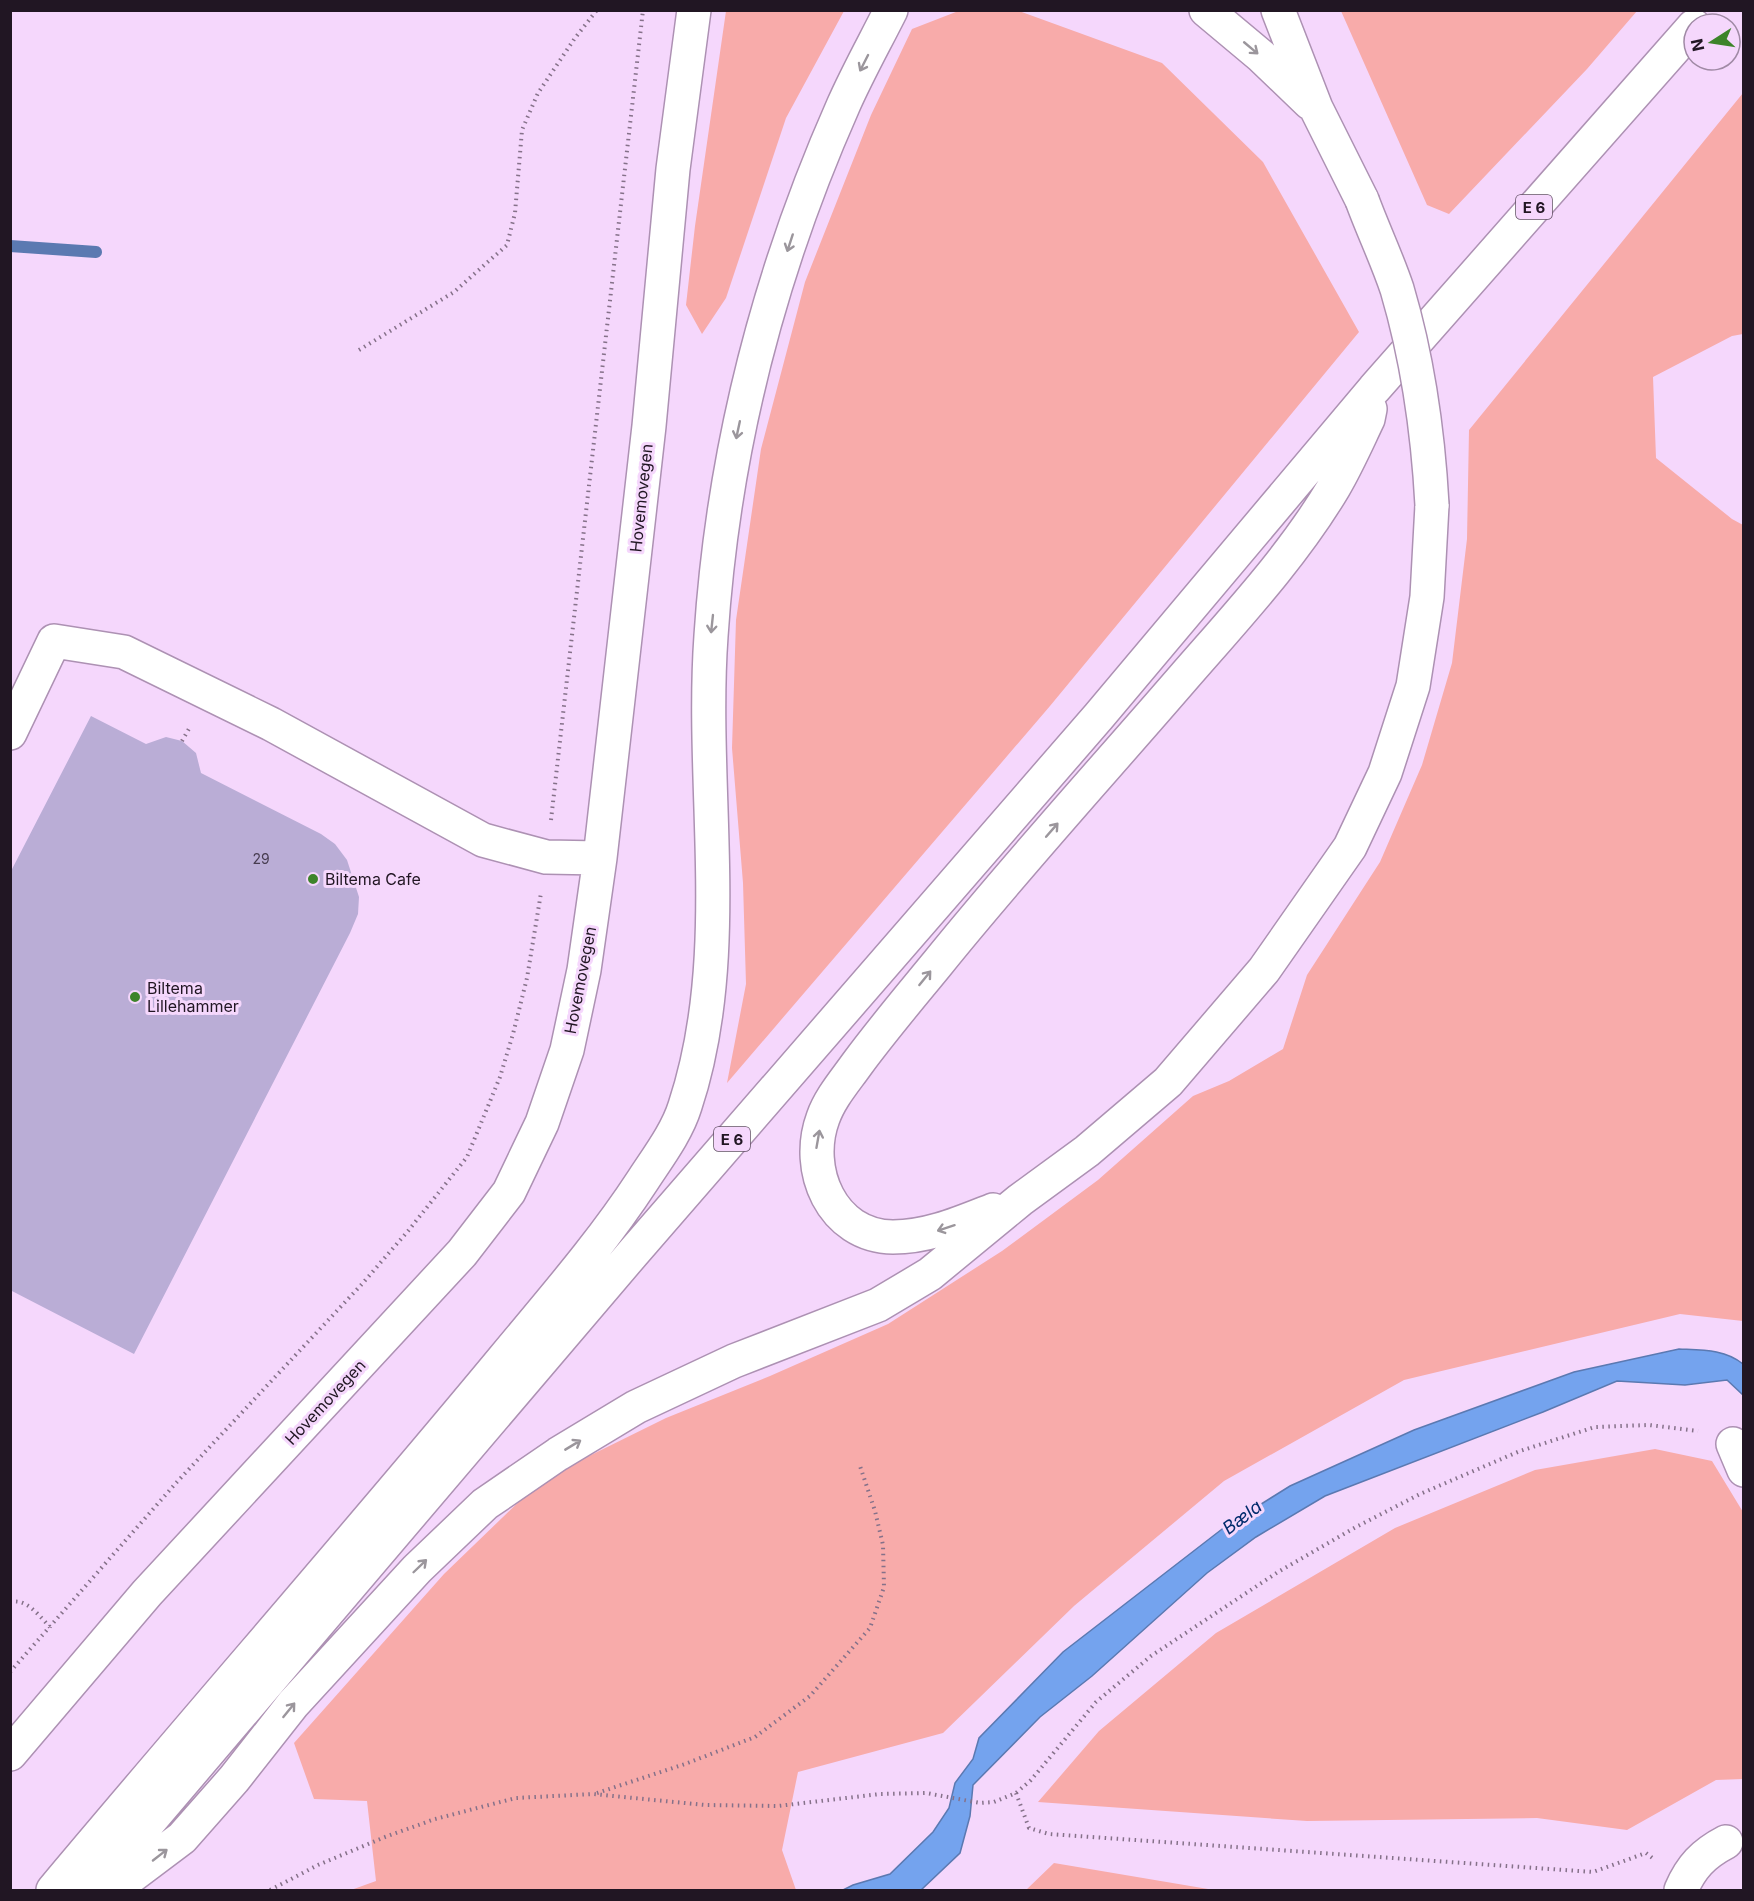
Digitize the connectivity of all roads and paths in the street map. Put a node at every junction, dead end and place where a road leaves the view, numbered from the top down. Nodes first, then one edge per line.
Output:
1 (597, 10) edge
2 (643, 10) edge
3 (694, 10) edge
4 (891, 10) edge
5 (1206, 10) edge
6 (1278, 10) edge
7 (1682, 40) edge
8 (1316, 108) junction
9 (359, 350) dead end
10 (1374, 389) junction
11 (10, 733) edge
12 (546, 857) junction
13 (600, 858) junction
14 (1020, 1200) junction
15 (1738, 1457) edge
16 (860, 1466) dead end
17 (10, 1602) edge
18 (50, 1627) junction
19 (10, 1671) edge
20 (10, 1754) edge
21 (1016, 1793) junction
22 (593, 1794) junction
23 (1726, 1842) dead end
24 (1683, 1886) edge
25 (52, 1890) edge
26 (92, 1890) edge
27 (113, 1890) edge
28 (270, 1890) edge

1 - 9 path
2 - 12 path
3 - 13 main road, Hovemovegen
4 -> 25 main road
5 -> 8 main road
6 - 8 main road
7 - 10 main road, E 6
8 - 14 main road, bridge
14 -> 10 main road
10 - 26 main road, E 6
11 - 12 main road
12 - 13 main road
12 - 18 path
13 - 20 main road, Hovemovegen
27 -> 14 main road
15 - 21 path
16 - 22 path
17 - 18 path
18 - 19 path
21 - 22 path
21 - 24 path
22 - 28 path
23 - 24 main road

